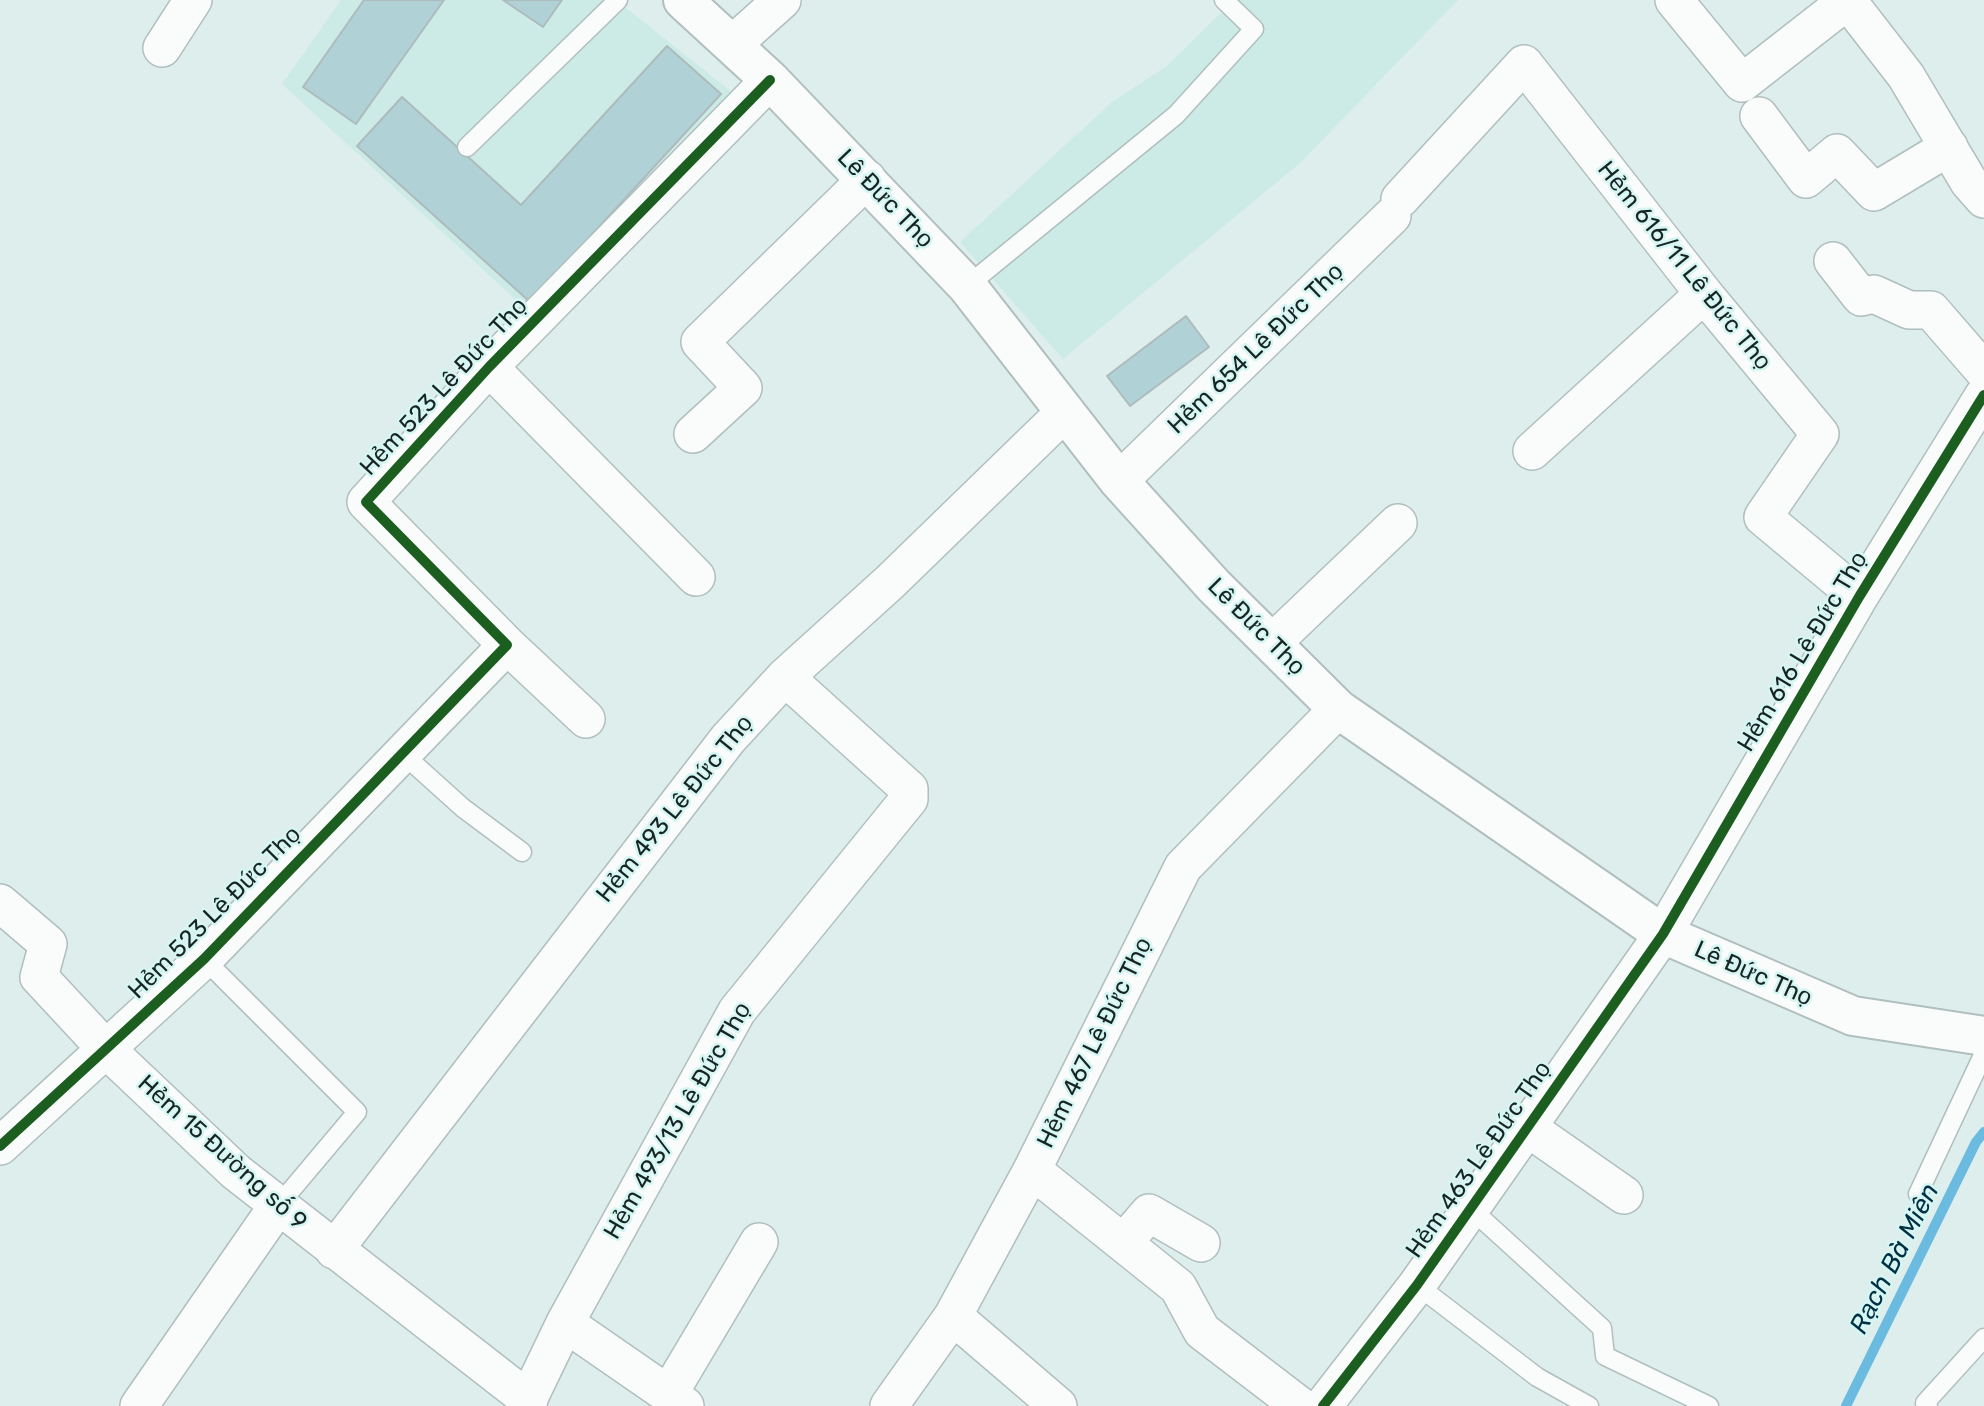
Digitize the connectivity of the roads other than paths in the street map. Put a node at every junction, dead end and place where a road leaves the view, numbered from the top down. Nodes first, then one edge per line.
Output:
1 (193, 0) edge
2 (618, 0) edge
3 (683, 0) edge
4 (782, 0) edge
5 (1224, 0) edge
6 (1674, 0) edge
7 (1847, 1) edge
8 (733, 44) junction
9 (162, 47) dead end
10 (770, 80) junction
11 (1759, 116) dead end
12 (467, 147) dead end
13 (1948, 147) junction
14 (867, 179) junction
15 (1984, 198) edge
16 (1396, 208) joint
17 (1833, 261) dead end
18 (967, 286) junction
19 (1703, 293) junction
20 (489, 367) junction
21 (1983, 395) edge
22 (1065, 412) junction
23 (693, 434) dead end
24 (1532, 450) dead end
25 (1119, 481) junction
26 (1398, 523) dead end
27 (696, 578) dead end
28 (1859, 597) junction
29 (1272, 643) junction
30 (507, 645) junction
31 (785, 677) junction
32 (1338, 709) junction
33 (586, 719) dead end
34 (402, 754) junction
35 (522, 852) dead end
36 (0, 903) edge
37 (1663, 933) junction
38 (204, 959) junction
39 (1984, 1037) edge
40 (105, 1048) junction
41 (1984, 1053) edge
42 (1528, 1128) junction
43 (0, 1146) edge
44 (1032, 1170) junction
45 (1918, 1194) dead end
46 (1624, 1195) dead end
47 (277, 1207) junction
48 (1471, 1208) junction
49 (759, 1242) dead end
50 (1124, 1242) junction
51 (1201, 1243) dead end
52 (334, 1250) junction
53 (1417, 1285) junction
54 (953, 1316) junction
55 (565, 1323) junction
56 (1984, 1338) edge
57 (676, 1400) edge
58 (527, 1403) edge
59 (139, 1406) edge
60 (889, 1406) edge
61 (1058, 1406) edge
62 (1318, 1406) edge
63 (1589, 1406) edge
64 (1709, 1406) edge
65 (1928, 1406) edge

1 - 9 street
2 - 12 lane
3 - 8 main road, Lê Đức Thọ
4 - 8 street
5 - 18 lane
6 - 7 street
7 - 13 street
8 - 10 main road, Lê Đức Thọ
10 - 14 main road, Lê Đức Thọ
10 - 20 street, Hẻm 523 Lê Đức Thọ
11 - 13 street
13 - 15 street
14 - 18 main road, Lê Đức Thọ
14 - 23 street
16 - 19 street, Hẻm 616/11 Lê Đức Thọ
16 - 25 street, Hẻm 654 Lê Đức Thọ
17 - 21 street
18 - 22 main road, Lê Đức Thọ
19 - 24 street
19 - 28 street, Hẻm 616/11 Lê Đức Thọ
20 - 27 street
20 - 30 street, Hẻm 523 Lê Đức Thọ
21 - 28 street, Hẻm 616 Lê Đức Thọ
22 - 25 main road, Lê Đức Thọ
22 - 31 street, Hẻm 493 Lê Đức Thọ
25 - 29 main road, Lê Đức Thọ
26 - 29 street
28 - 37 street, Hẻm 616 Lê Đức Thọ
29 - 32 main road, Lê Đức Thọ
30 - 33 street
30 - 34 street, Hẻm 523 Lê Đức Thọ
31 - 52 street, Hẻm 493 Lê Đức Thọ
31 - 55 street, Hẻm 493/13 Lê Đức Thọ
32 - 37 main road, Lê Đức Thọ
32 - 44 street, Hẻm 467 Lê Đức Thọ
34 - 35 lane
34 - 38 street, Hẻm 523 Lê Đức Thọ
36 - 40 street, Hẻm 15 Đường số 9
37 - 39 main road, Lê Đức Thọ
37 - 42 street, Hẻm 463 Lê Đức Thọ
38 - 40 street, Hẻm 523 Lê Đức Thọ
38 - 47 lane
40 - 43 street, Hẻm 523 Lê Đức Thọ
40 - 47 street, Hẻm 15 Đường số 9
41 - 45 lane
42 - 46 street
42 - 48 street, Hẻm 463 Lê Đức Thọ
44 - 50 street
44 - 54 street, Hẻm 467 Lê Đức Thọ
47 - 52 street, Hẻm 15 Đường số 9
47 - 59 street
48 - 53 street, Hẻm 463 Lê Đức Thọ
48 - 64 lane
49 - 57 street
50 - 51 street
50 - 62 street
52 - 58 street, Hẻm 15 Đường số 9
53 - 62 street, Hẻm 463 Lê Đức Thọ
53 - 63 lane
54 - 60 street, Hẻm 467 Lê Đức Thọ
54 - 61 street
55 - 57 street
55 - 58 street, Hẻm 493/13 Lê Đức Thọ
56 - 65 lane

